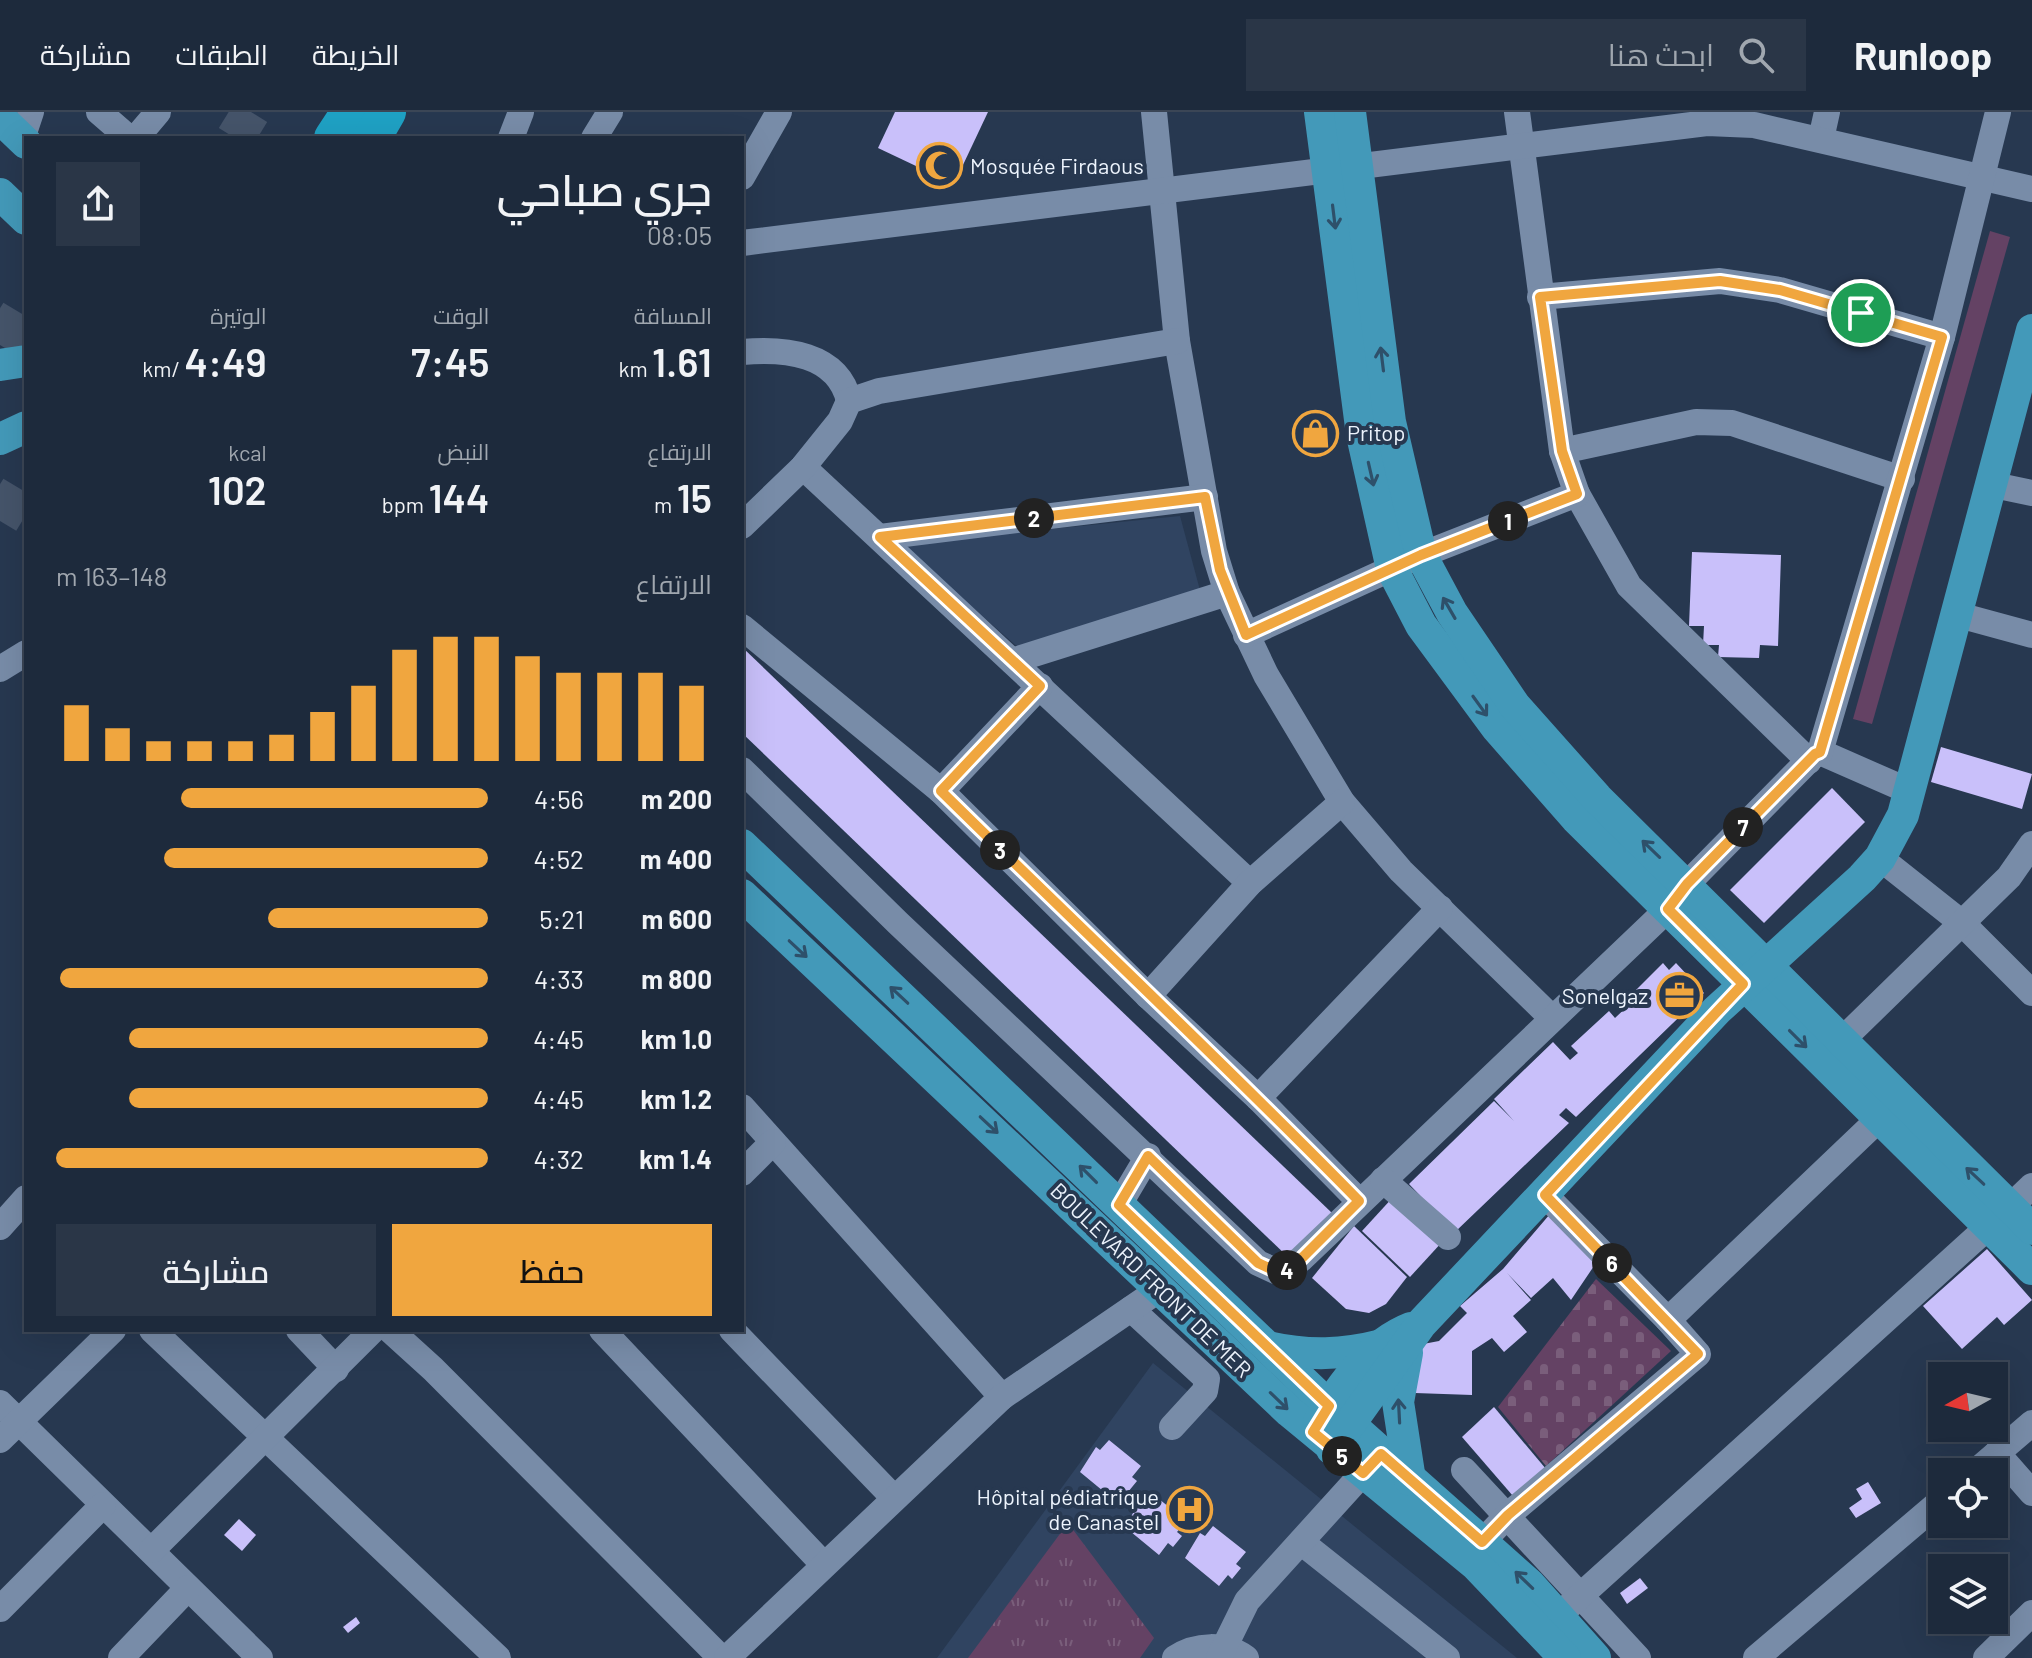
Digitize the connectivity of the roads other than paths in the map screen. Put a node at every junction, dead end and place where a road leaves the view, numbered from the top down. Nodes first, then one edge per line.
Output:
1 (99, 112) edge
2 (158, 112) edge
3 (350, 112) edge
4 (387, 112) edge
5 (521, 112) edge
6 (610, 112) edge
7 (779, 112) edge
8 (1154, 112) edge
9 (1320, 112) edge
10 (1350, 112) edge
11 (1517, 112) edge
12 (1827, 112) edge
13 (1998, 112) edge
14 (1673, 119) edge
15 (127, 136) edge
16 (138, 136) edge
17 (334, 136) edge
18 (373, 136) edge
19 (512, 136) edge
20 (595, 136) edge
21 (1821, 139) junction
22 (1522, 147) junction
23 (1342, 169) junction
24 (744, 173) edge
25 (1981, 178) junction
26 (2032, 189) edge
27 (1162, 191) junction
28 (0, 194) edge
29 (24, 217) edge
30 (744, 243) edge
31 (1540, 297) junction
32 (2032, 330) edge
33 (1942, 337) junction
34 (1177, 341) junction
35 (744, 352) edge
36 (24, 361) edge
37 (0, 365) edge
38 (849, 401) junction
39 (24, 428) edge
40 (0, 439) edge
41 (1562, 451) junction
42 (803, 467) junction
43 (1902, 479) junction
44 (1989, 484) junction
45 (2032, 493) edge
46 (1577, 494) junction
47 (1205, 497) junction
48 (745, 518) edge
49 (880, 537) junction
50 (1421, 555) junction
51 (1392, 569) junction
52 (1227, 593) junction
53 (1955, 614) junction
54 (744, 629) edge
55 (1246, 635) junction
56 (2032, 635) edge
57 (24, 654) edge
58 (1012, 661) junction
59 (0, 669) edge
60 (1040, 686) junction
61 (1815, 757) junction
62 (744, 772) edge
63 (941, 791) junction
64 (1909, 791) junction
65 (1342, 802) junction
66 (2032, 844) edge
67 (744, 847) edge
68 (1880, 858) junction
69 (1250, 883) junction
70 (1677, 896) junction
71 (744, 897) edge
72 (1440, 908) junction
73 (1962, 923) junction
74 (1754, 974) junction
75 (2032, 993) edge
76 (1148, 996) junction
77 (1551, 1017) junction
78 (1842, 1040) junction
79 (1258, 1098) junction
80 (744, 1109) edge
81 (1879, 1119) junction
82 (773, 1142) junction
83 (1148, 1156) junction
84 (744, 1171) edge
85 (1383, 1180) junction
86 (1545, 1195) junction
87 (1359, 1201) junction
88 (24, 1202) edge
89 (1119, 1205) junction
90 (2015, 1212) edge
91 (0, 1227) edge
92 (1448, 1237) dead end
93 (2032, 1269) edge
94 (1160, 1289) junction
95 (1131, 1309) junction
96 (1668, 1320) junction
97 (110, 1332) edge
98 (154, 1332) edge
99 (301, 1332) edge
100 (371, 1332) edge
101 (392, 1332) edge
102 (604, 1332) edge
103 (734, 1332) edge
104 (1404, 1337) junction
105 (1268, 1347) junction
106 (336, 1369) junction
107 (1002, 1397) junction
108 (9, 1412) edge
109 (2032, 1423) edge
110 (1172, 1427) dead end
111 (1331, 1427) junction
112 (262, 1437) junction
113 (0, 1440) edge
114 (1997, 1453) junction
115 (1991, 1458) edge
116 (1372, 1464) junction
117 (1464, 1470) dead end
118 (1410, 1480) junction
119 (2032, 1493) edge
120 (894, 1498) junction
121 (103, 1505) junction
122 (1928, 1512) edge
123 (1508, 1515) junction
124 (1301, 1542) junction
125 (1482, 1542) junction
126 (152, 1550) junction
127 (824, 1565) junction
128 (188, 1588) junction
129 (1569, 1606) junction
130 (0, 1609) edge
131 (2032, 1613) edge
132 (1230, 1655) edge
133 (1763, 1656) edge
134 (121, 1658) edge
135 (260, 1658) edge
136 (498, 1658) edge
137 (724, 1658) edge
138 (1175, 1658) edge
139 (1447, 1658) edge
140 (1565, 1658) edge
141 (1595, 1658) edge
142 (1638, 1658) edge
143 (1986, 1658) edge

1 - 15 street
2 - 16 street
3 - 17 highway
4 - 18 highway
5 - 19 street
6 - 20 street
7 - 24 street
8 - 27 street
9 - 23 main road
10 - 23 main road
11 - 22 street
12 - 21 street
13 - 25 street
14 - 21 street
14 - 22 street
21 - 25 street
22 - 23 street
22 - 31 street
23 - 27 street
50 -> 23 main road
23 -> 51 main road
25 - 26 street
25 - 33 street
27 - 30 street
27 - 34 street
28 - 29 main road
31 - 33 street
31 - 41 street
32 - 44 main road
33 - 43 street
34 - 38 street
34 - 47 street
35 - 38 street
36 - 37 main road
38 - 42 street
39 - 40 main road
41 - 43 street
41 - 46 street
42 - 48 street
42 - 49 street
43 - 61 street
44 - 45 street
44 - 53 main road
46 - 50 street
46 - 61 street
47 - 49 street
47 - 52 street
49 - 58 street
50 - 51 street
70 -> 50 main road
51 - 55 street
51 -> 70 main road
52 - 55 street
52 - 58 street
53 - 56 street
53 - 64 main road
54 - 63 street
55 - 65 street
57 - 59 street
58 - 60 street
60 - 63 street
60 - 69 street
61 - 64 street
61 - 70 street
62 - 83 street
63 - 76 street
64 - 68 main road
65 - 69 street
65 - 72 street
66 - 73 street
89 -> 67 main road
68 - 73 street
68 - 74 main road
69 - 76 street
70 - 74 main road
70 - 77 street
71 -> 94 main road, BOULEVARD FRONT DE MER
72 - 77 street
72 - 79 street
73 - 75 street
73 - 78 street
74 - 78 main road
74 -> 81 main road
74 - 86 main road
76 - 79 street
77 - 85 street
90 -> 78 main road
79 - 87 street
80 - 82 street
81 - 90 main road
81 - 96 street
82 - 84 street
82 - 107 street
83 - 87 street
83 - 89 street
85 - 87 street
85 - 92 street
86 - 96 street
86 - 104 main road
88 - 91 street
89 - 105 main road
90 - 93 main road
90 - 129 street
94 - 95 street
94 -> 111 main road, BOULEVARD FRONT DE MER
95 - 107 street
95 - 110 street
96 - 123 street
97 - 108 street
98 - 112 street
99 - 106 street
100 - 106 street
101 - 137 street
102 - 127 street
103 - 120 street
104 - 105 main road
104 - 111 main road
118 -> 104 main road
105 - 111 main road
106 - 112 street
107 - 120 street
108 - 113 street
108 - 121 street
109 - 114 street
111 - 116 main road
112 - 126 street
112 - 136 street
114 - 115 street
114 - 119 street
116 - 118 main road
116 - 124 street
116 - 140 main road
117 - 123 street
118 - 125 main road
120 - 127 street
121 - 126 street
121 - 130 street
122 - 133 street
123 - 125 street
123 - 129 street
124 - 132 street
124 - 139 street
129 -> 125 main road
126 - 128 street
127 - 137 street
128 - 134 street
128 - 135 street
129 - 141 main road
129 - 142 street
131 - 143 street
132 - 138 street

